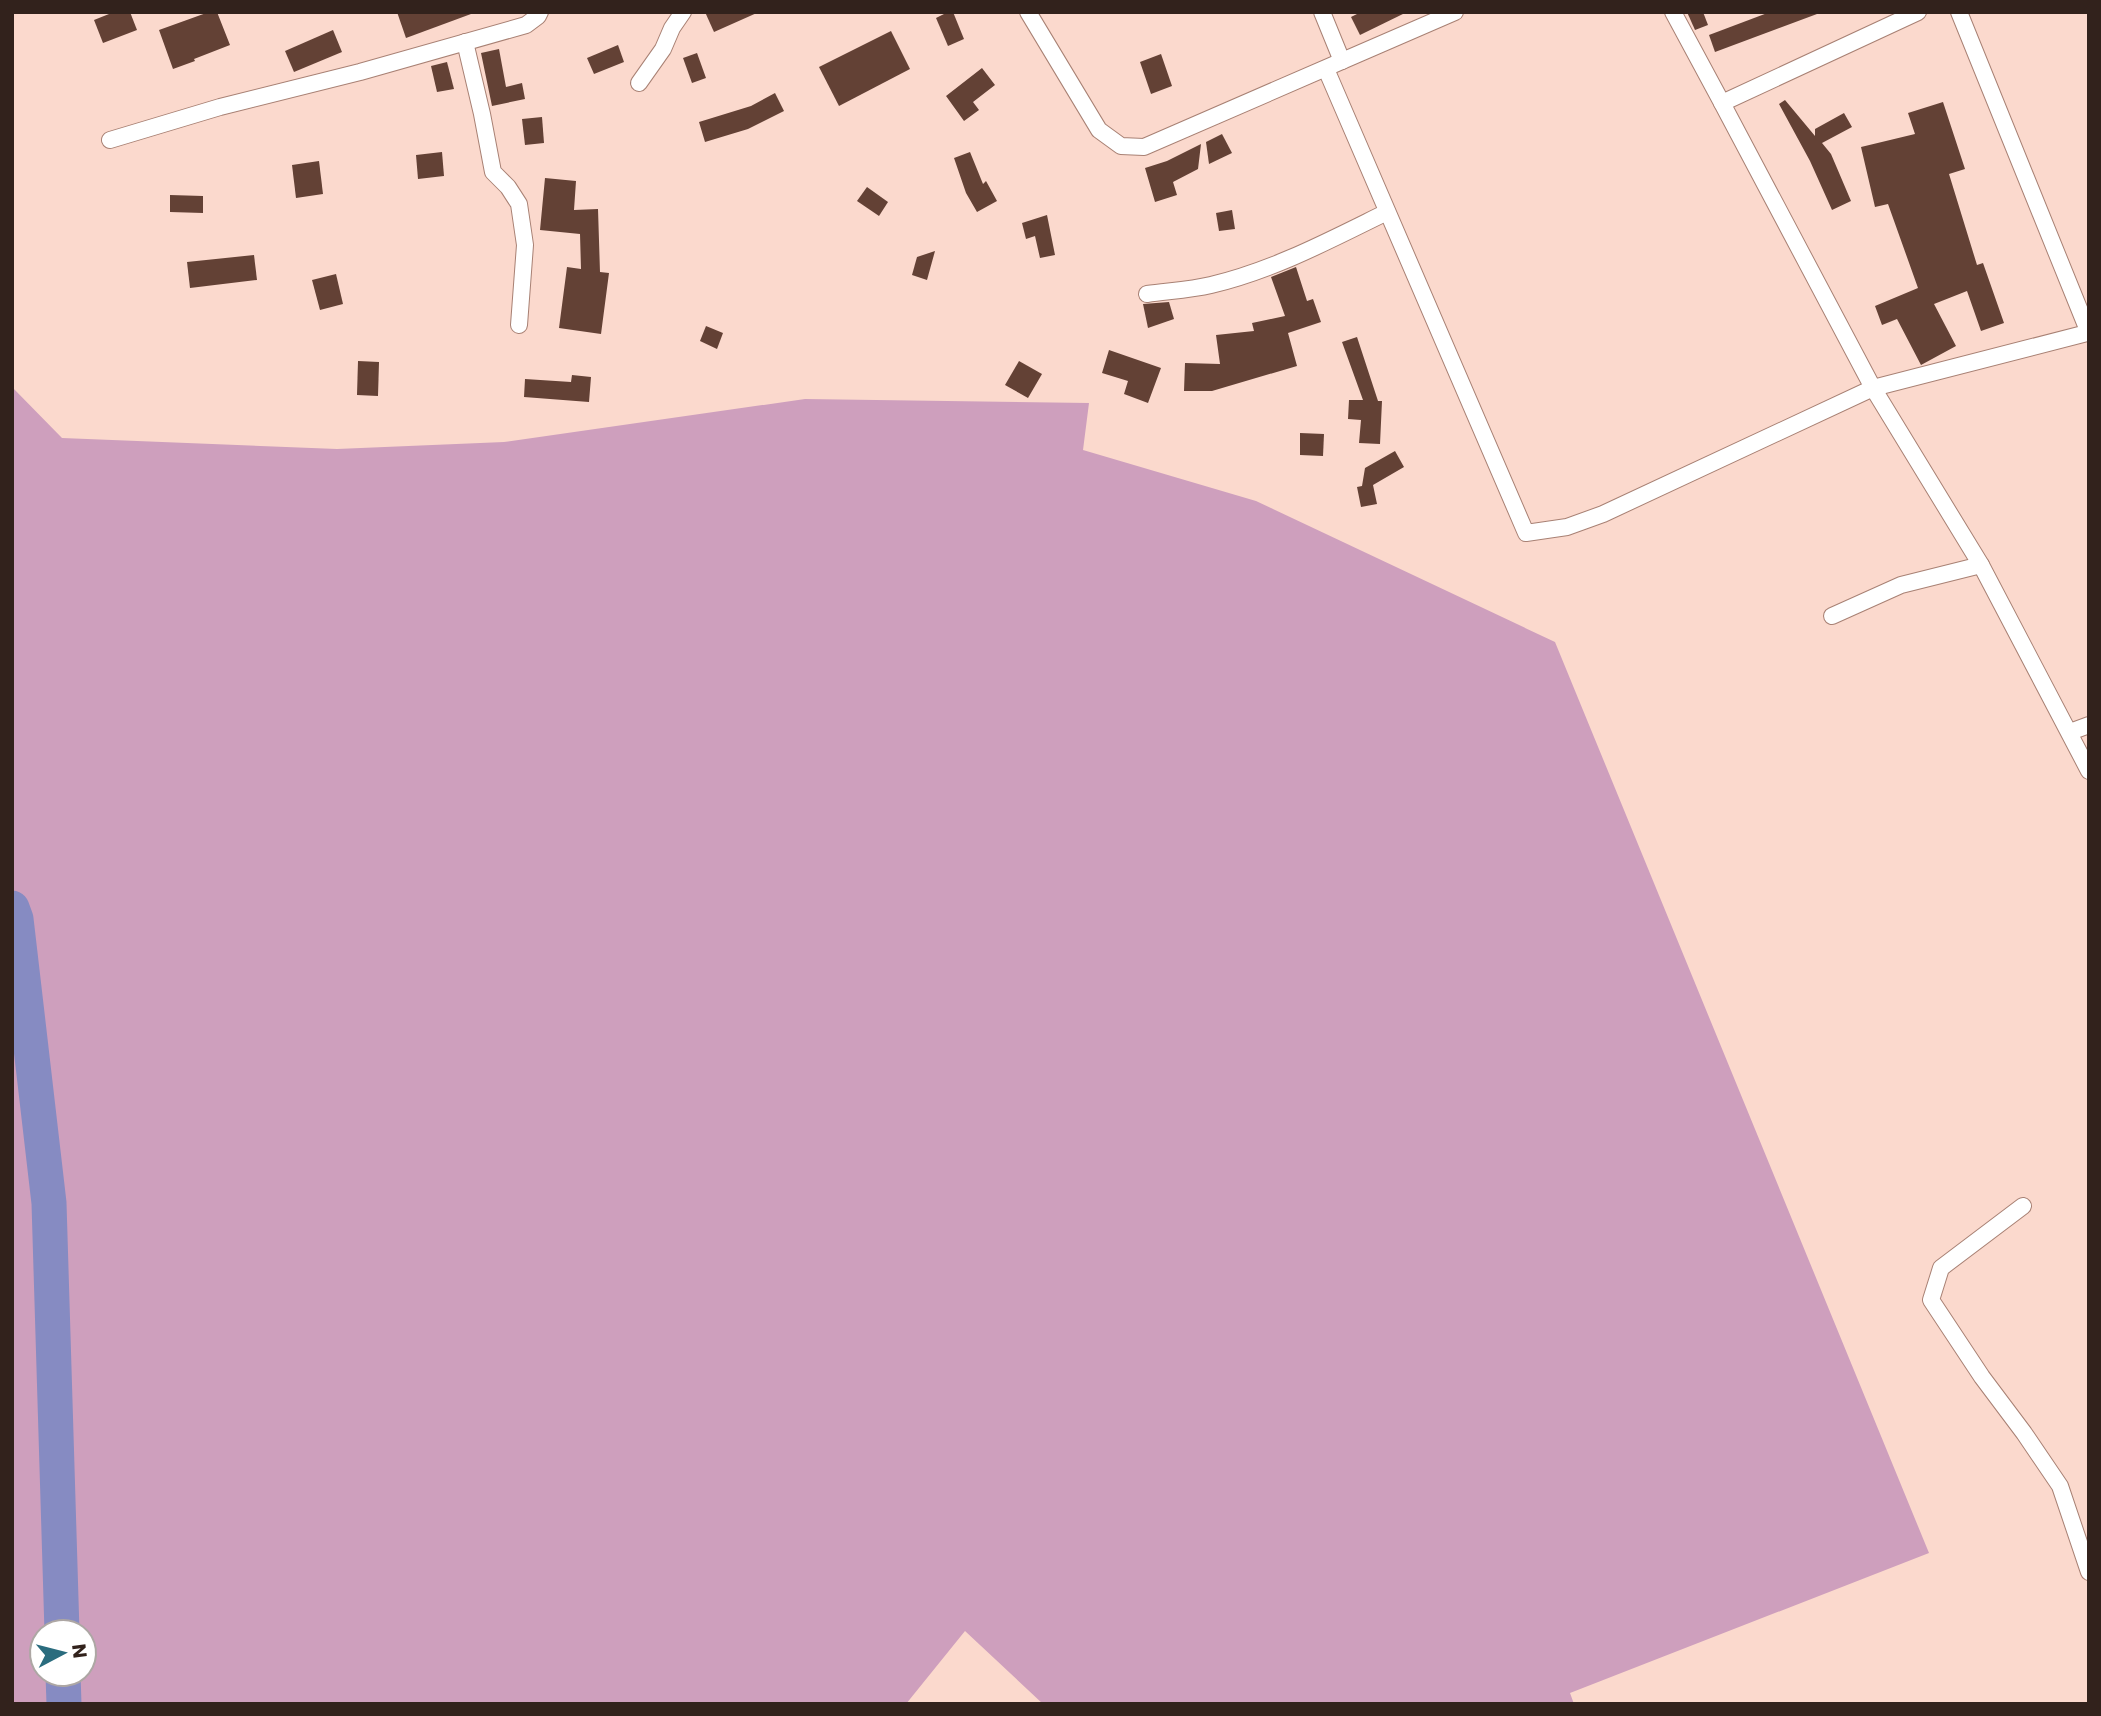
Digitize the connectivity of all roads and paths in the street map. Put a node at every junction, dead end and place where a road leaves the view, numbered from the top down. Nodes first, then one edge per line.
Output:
1 (540, 12) edge
2 (683, 12) edge
3 (1028, 12) edge
4 (1322, 12) edge
5 (1455, 12) edge
6 (1672, 12) edge
7 (1918, 12) edge
8 (1959, 12) edge
9 (1885, 19) edge
10 (465, 42) junction
11 (1342, 61) junction
12 (1326, 69) junction
13 (639, 83) dead end
14 (1723, 103) junction
15 (110, 139) dead end
16 (1387, 212) junction
17 (1147, 295) dead end
18 (519, 326) dead end
19 (2088, 333) edge
20 (1873, 388) junction
21 (1981, 565) junction
22 (1832, 616) dead end
23 (2089, 725) edge
24 (2070, 732) junction
25 (2089, 771) edge
26 (2023, 1206) dead end
27 (2089, 1572) edge

1 - 10 street
2 - 13 street
3 - 12 street
4 - 11 street
5 - 11 street
6 - 14 street
7 - 9 street
8 - 19 street
9 - 14 street
10 - 15 street
10 - 18 street
11 - 12 street
12 - 16 street
14 - 20 street
16 - 17 street
16 - 20 street
19 - 20 street
20 - 21 street
21 - 22 street
21 - 24 street
23 - 24 street
24 - 25 street
26 - 27 street

